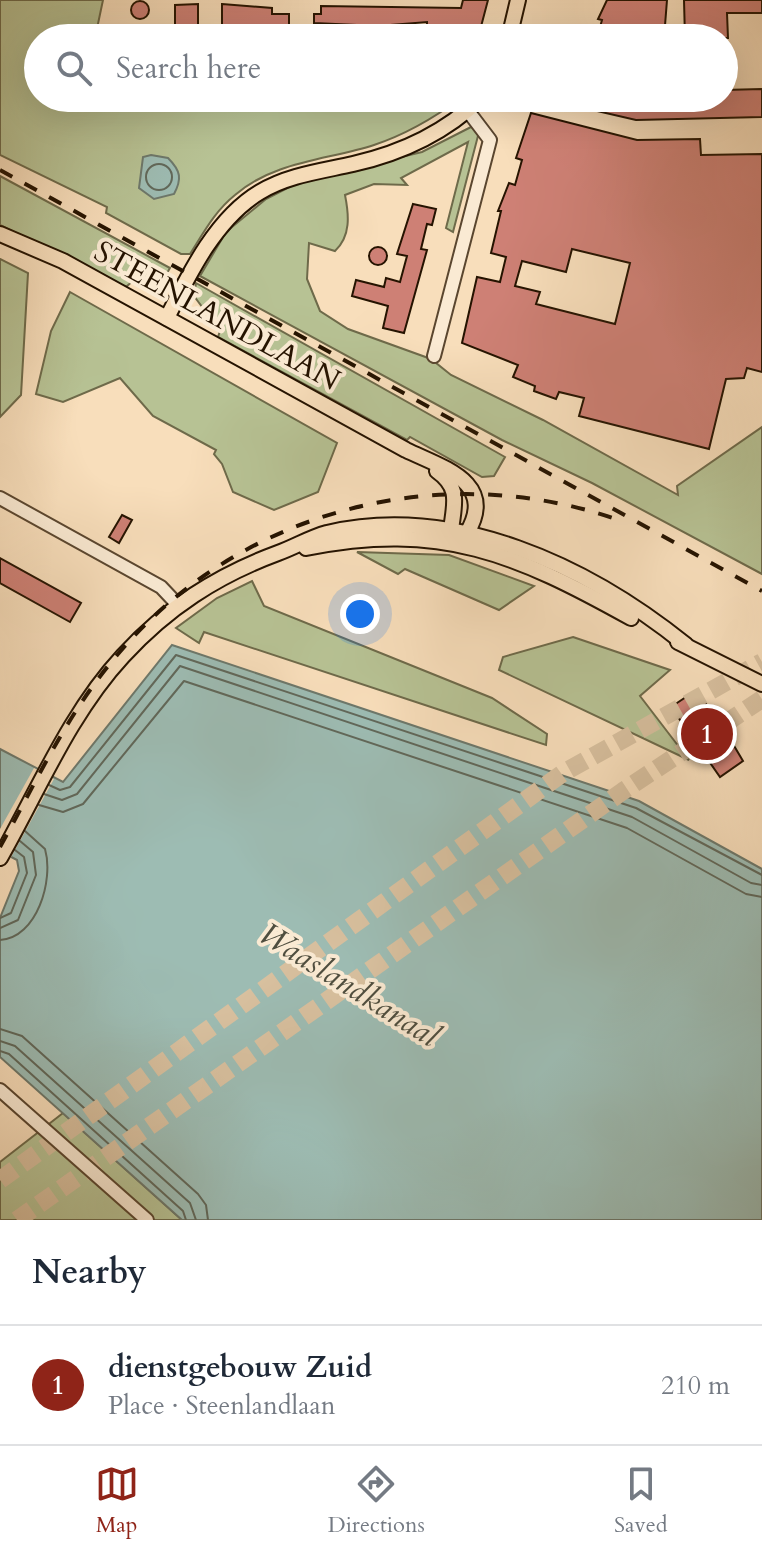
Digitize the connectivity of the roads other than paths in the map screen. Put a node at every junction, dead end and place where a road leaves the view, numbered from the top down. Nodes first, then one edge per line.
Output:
1 (518, 0) edge
2 (512, 24) edge
3 (467, 112) edge
4 (469, 112) edge
5 (0, 234) edge
6 (167, 318) junction
7 (434, 356) dead end
8 (406, 450) junction
9 (0, 498) edge
10 (457, 537) junction
11 (177, 604) junction
12 (762, 684) edge
13 (1, 856) edge
14 (0, 1090) edge
15 (147, 1220) edge

1 - 2 main road
3 - 6 main road
4 - 7 street
5 - 6 main road, STEENLANDLAAN
6 - 8 main road, STEENLANDLAAN
8 - 10 main road, STEENLANDLAAN
8 - 10 main road, STEENLANDLAAN
9 - 11 street
10 - 11 main road
10 - 12 main road
11 - 13 main road
14 - 15 street

